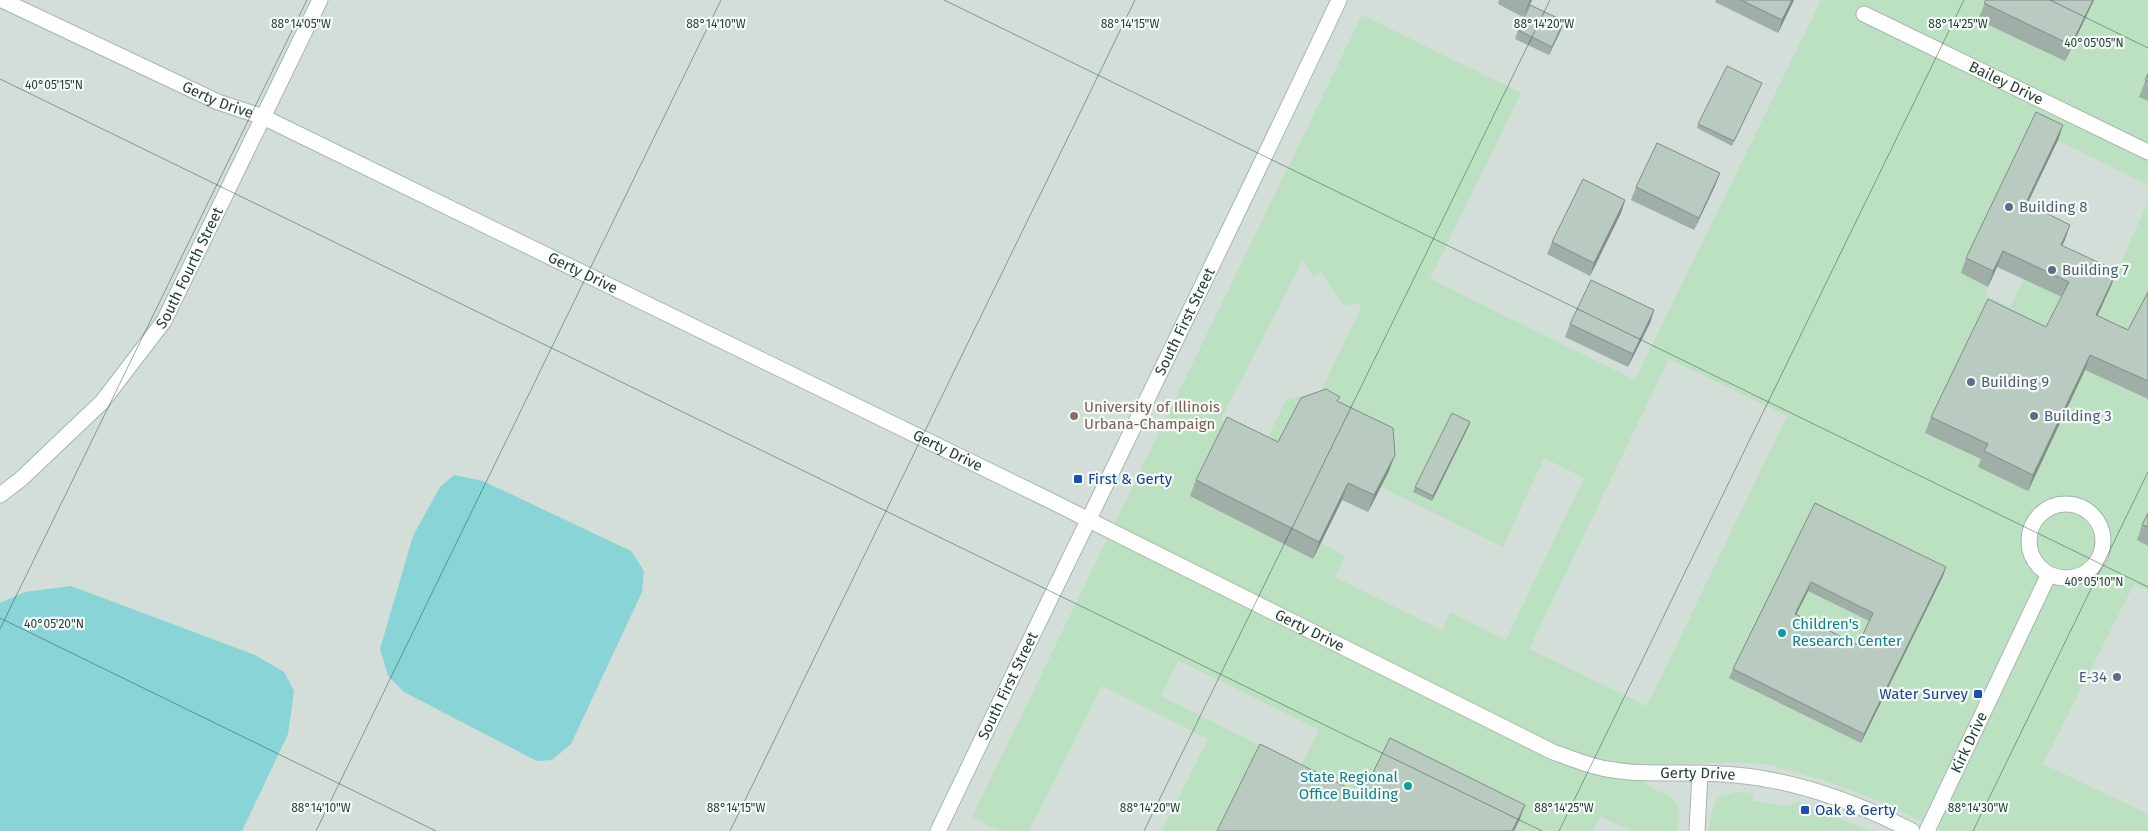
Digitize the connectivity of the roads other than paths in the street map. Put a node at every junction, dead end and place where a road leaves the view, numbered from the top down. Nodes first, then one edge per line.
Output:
1 (2, 0) edge
2 (320, 0) edge
3 (1339, 0) edge
4 (1864, 14) dead end
5 (263, 117) junction
6 (2148, 152) edge
7 (0, 494) edge
8 (1087, 520) junction
9 (2049, 574) junction
10 (1700, 774) junction
11 (938, 831) edge
12 (1697, 831) edge
13 (1912, 831) edge
14 (1927, 831) edge

1 - 5 street, Gerty Drive
2 - 5 street, South Fourth Street
3 - 8 street, South First Street
4 - 6 street, Bailey Drive
5 - 7 street, South Fourth Street
5 - 8 street, Gerty Drive
8 - 10 street, Gerty Drive
8 - 11 street, South First Street
9 - 9 street
9 - 14 street, Kirk Drive
10 - 12 street
10 - 13 street, Gerty Drive

